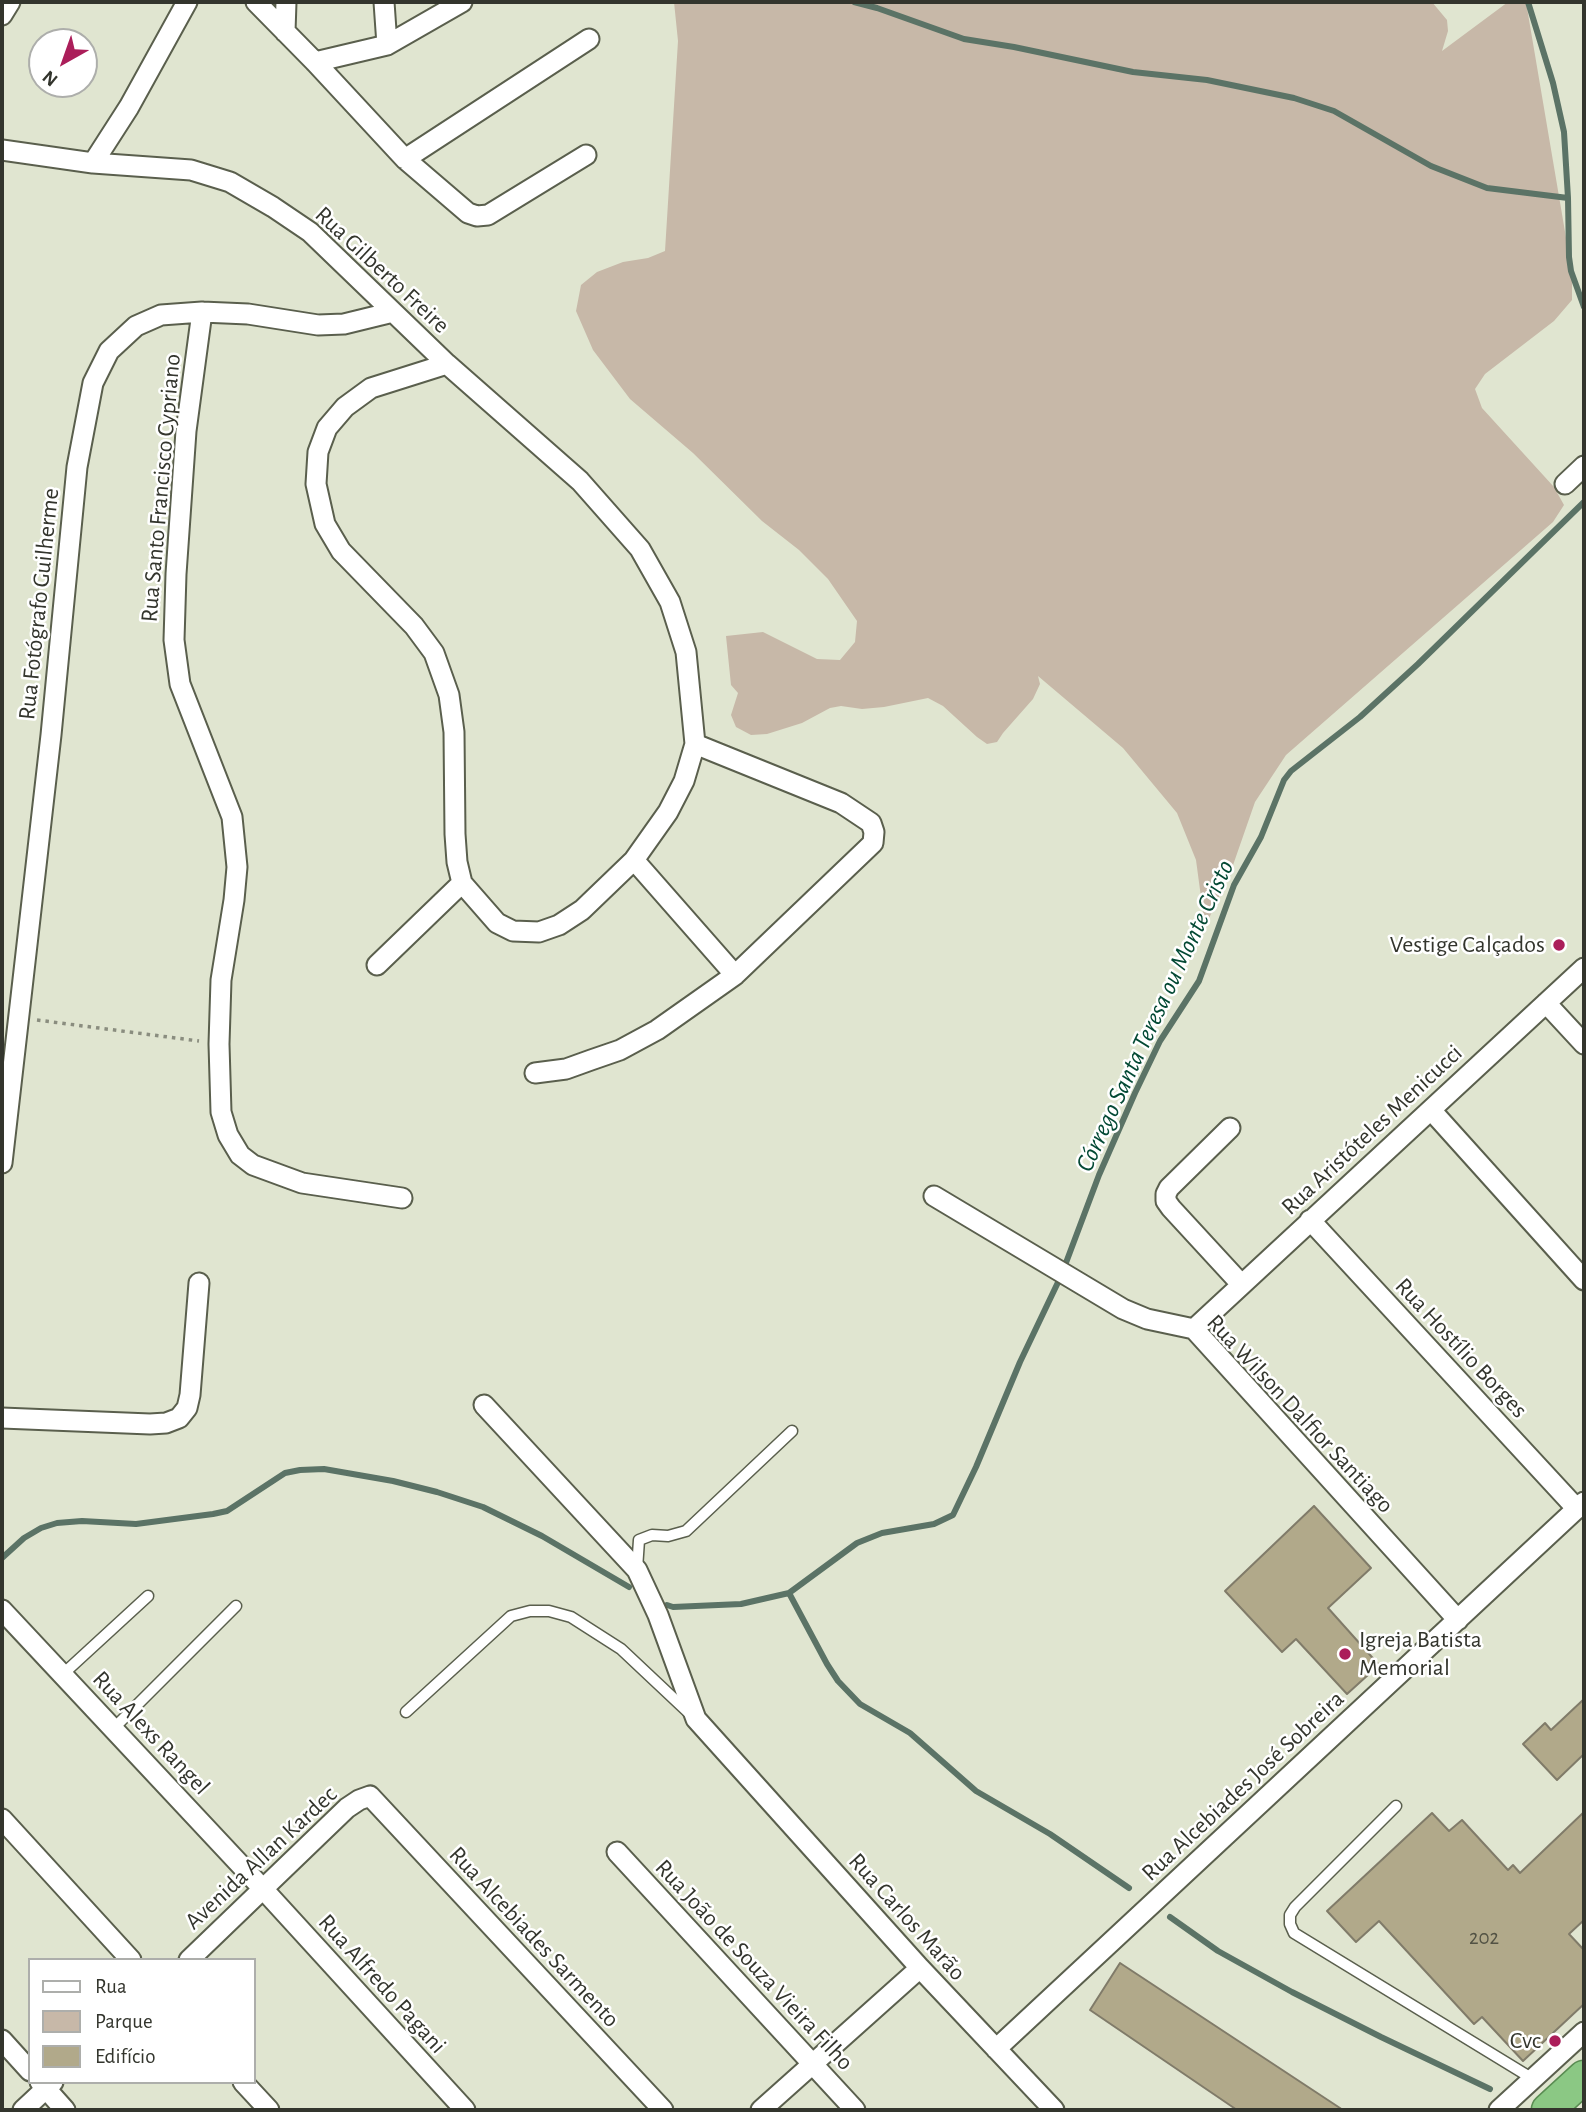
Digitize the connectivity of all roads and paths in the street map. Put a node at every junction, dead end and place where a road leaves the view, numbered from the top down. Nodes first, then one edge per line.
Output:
1 (10, 2) edge
2 (187, 2) edge
3 (256, 2) edge
4 (286, 2) edge
5 (384, 2) edge
6 (462, 2) edge
7 (2, 15) edge
8 (285, 32) junction
9 (589, 39) dead end
10 (387, 45) junction
11 (315, 62) junction
12 (2, 150) edge
13 (586, 155) dead end
14 (405, 159) junction
15 (93, 163) junction
16 (202, 312) junction
17 (393, 312) junction
18 (447, 363) junction
19 (1584, 466) edge
20 (1564, 484) dead end
21 (695, 744) junction
22 (634, 860) junction
23 (462, 883) junction
24 (377, 965) dead end
25 (1584, 968) edge
26 (735, 975) junction
27 (1546, 1003) junction
28 (18, 1018) junction
29 (219, 1044) junction
30 (1584, 1044) edge
31 (535, 1073) dead end
32 (1431, 1110) junction
33 (1230, 1128) dead end
34 (2, 1151) edge
35 (934, 1196) dead end
36 (402, 1198) dead end
37 (1310, 1220) junction
38 (1584, 1280) edge
39 (200, 1283) dead end
40 (1241, 1284) junction
41 (1194, 1329) junction
42 (484, 1405) dead end
43 (2, 1418) edge
44 (792, 1431) dead end
45 (1581, 1505) edge
46 (637, 1570) junction
47 (148, 1596) dead end
48 (236, 1606) dead end
49 (2, 1610) edge
50 (1458, 1620) junction
51 (62, 1675) junction
52 (406, 1712) dead end
53 (696, 1719) junction
54 (113, 1729) junction
55 (370, 1796) joint
56 (1396, 1806) dead end
57 (2, 1819) edge
58 (617, 1852) dead end
59 (264, 1890) junction
60 (129, 1958) edge
61 (191, 1958) edge
62 (920, 1968) junction
63 (1584, 2032) edge
64 (2, 2040) edge
65 (996, 2049) junction
66 (812, 2065) junction
67 (28, 2069) edge
68 (1584, 2077) edge
69 (1533, 2079) junction
70 (46, 2084) edge
71 (245, 2084) edge
72 (23, 2110) edge
73 (65, 2110) edge
74 (269, 2110) edge
75 (465, 2110) edge
76 (663, 2110) edge
77 (761, 2110) edge
78 (855, 2110) edge
79 (1054, 2110) edge
80 (1499, 2110) edge
81 (1548, 2110) edge

1 - 7 street
2 - 15 street
3 - 8 street
4 - 8 street
5 - 10 street
6 - 10 street
8 - 11 street
9 - 14 street
10 - 11 street
11 - 14 street
12 - 15 street, Rua Gilberto Freire
13 - 14 street
15 - 17 street, Rua Gilberto Freire
16 - 17 street, Rua Fotógrafo Guilherme
16 - 28 street, Rua Fotógrafo Guilherme
16 - 29 street, Rua Santo Francisco Cypriano
17 - 18 street, Rua Gilberto Freire
18 - 21 street, Rua Gilberto Freire
18 - 23 street
19 - 20 street
21 - 22 street
21 - 26 street
22 - 23 street
22 - 26 street
23 - 24 street
25 - 27 street, Rua Aristóteles Menicucci
26 - 31 street
27 - 30 street
27 - 32 street, Rua Aristóteles Menicucci
28 - 29 path
28 - 34 street, Rua Fotógrafo Guilherme
29 - 36 street, Rua Santo Francisco Cypriano
32 - 37 street, Rua Aristóteles Menicucci
32 - 38 street
33 - 40 street
35 - 41 street, Rua Wilson Dalfior Santiago
37 - 40 street, Rua Aristóteles Menicucci
37 - 45 street, Rua Hostílio Borges
39 - 43 street
40 - 41 street, Rua Aristóteles Menicucci
41 - 50 street, Rua Wilson Dalfior Santiago
42 - 46 street
44 - 46 lane
45 - 50 street, Rua Alcebiades José Sobreira
46 - 53 street
47 - 51 lane
48 - 54 lane
49 - 51 street, Rua Alexs Rangel
50 - 65 street, Rua Alcebiades José Sobreira
51 - 54 street, Rua Alexs Rangel
52 - 53 lane
53 - 62 street, Rua Carlos Marão
54 - 59 street, Rua Alexs Rangel
55 - 59 street, Avenida Allan Kardec
55 - 76 street, Rua Alcebiades Sarmento
56 - 69 lane
57 - 60 street
58 - 66 street, Rua João de Souza Vieira Filho
59 - 61 street, Avenida Allan Kardec
59 - 75 street, Rua Alfredo Pagani
62 - 65 street, Rua Carlos Marão
62 - 66 street
63 - 69 street
64 - 67 street
65 - 79 street, Rua Carlos Marão
66 - 77 street
66 - 78 street, Rua João de Souza Vieira Filho
68 - 81 highway
69 - 80 street
70 - 72 street
70 - 73 street
71 - 74 street

